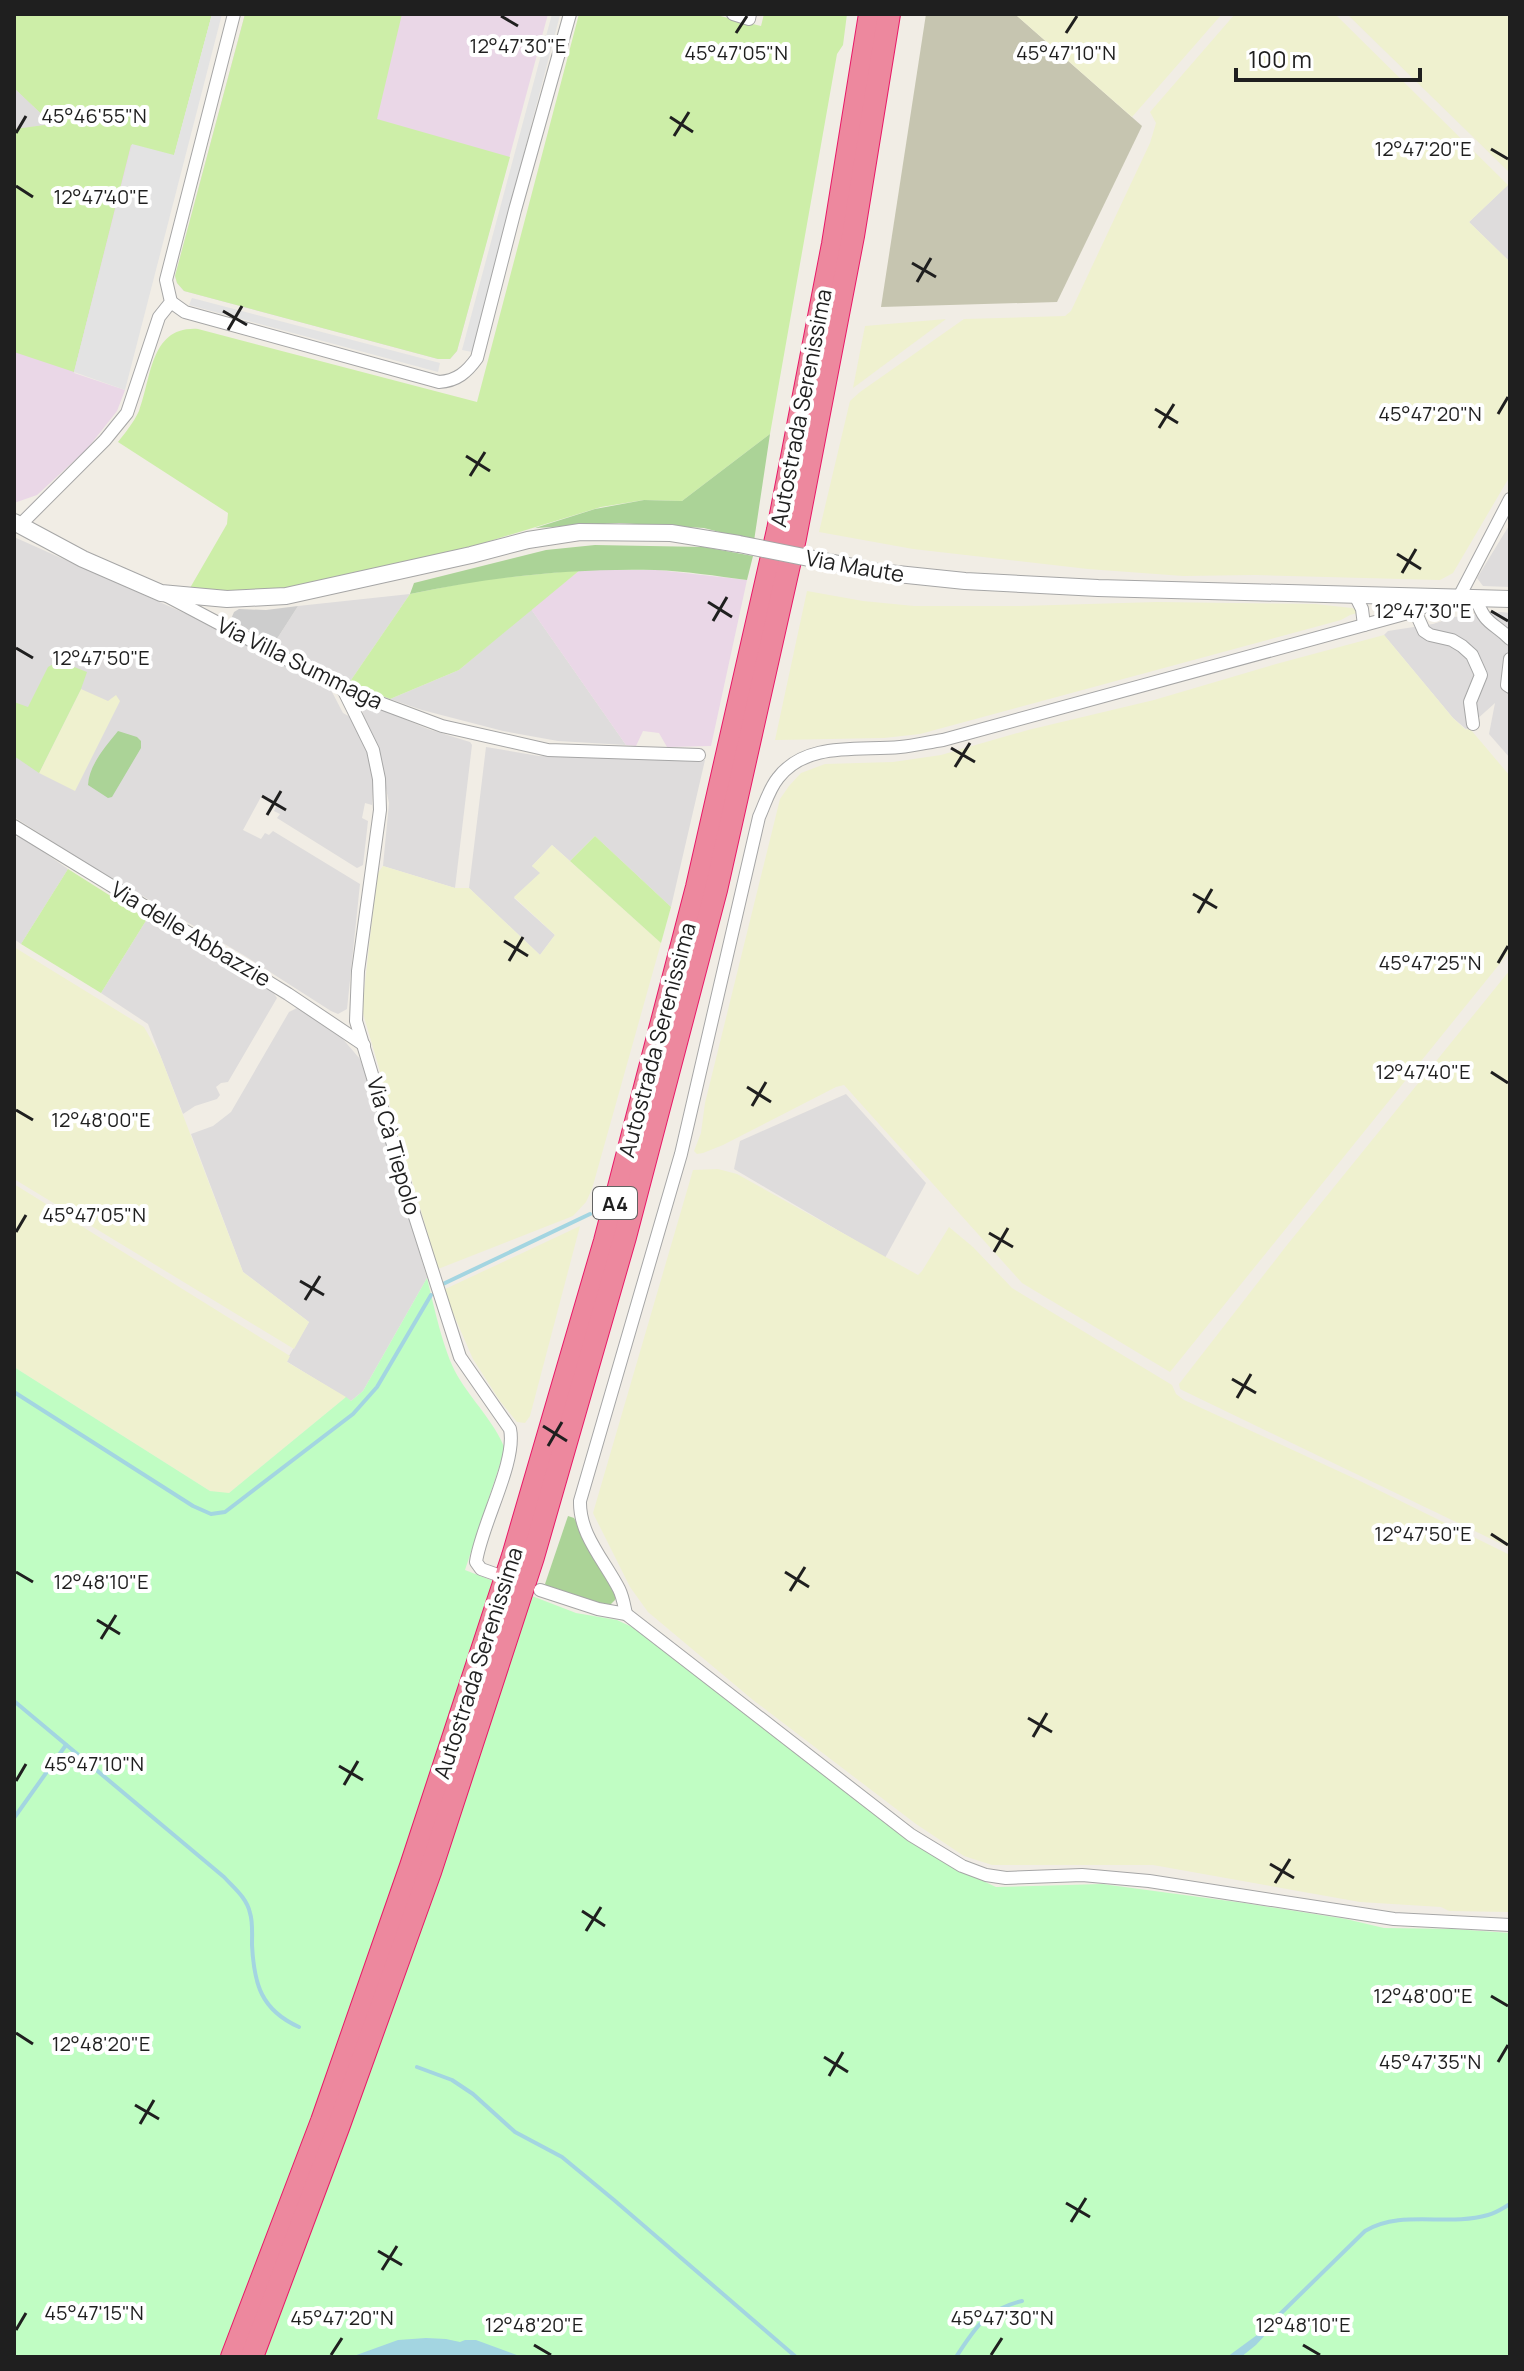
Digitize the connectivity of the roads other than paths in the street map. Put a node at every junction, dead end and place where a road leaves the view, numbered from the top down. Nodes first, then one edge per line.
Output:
1 (234, 14) edge
2 (570, 14) edge
3 (733, 14) edge
4 (750, 14) edge
5 (870, 14) edge
6 (889, 14) edge
7 (171, 302) junction
8 (1510, 499) edge
9 (17, 524) edge
10 (161, 593) junction
11 (1355, 595) junction
12 (1462, 597) junction
13 (227, 599) junction
14 (1510, 599) edge
15 (1415, 611) junction
16 (217, 623) junction
17 (1364, 625) junction
18 (1510, 639) edge
19 (1510, 659) edge
20 (1510, 687) edge
21 (343, 689) junction
22 (1473, 724) dead end
23 (699, 755) dead end
24 (14, 826) edge
25 (365, 1046) junction
26 (495, 1574) dead end
27 (540, 1590) dead end
28 (626, 1614) junction
29 (1510, 1925) edge
30 (232, 2357) edge
31 (252, 2357) edge

1 - 7 street
2 - 7 street
3 - 4 street
5 - 30 highway, Autostrada Serenissima / A4
6 - 31 highway, Autostrada Serenissima / A4
7 - 9 street
8 - 12 street
9 - 10 street, Via Villa Summaga
10 - 13 street, Via Maute
10 - 16 street, Via Villa Summaga
11 - 12 street, Via Maute
11 - 13 street, Via Maute, bridge
11 - 17 street
12 - 14 street, Via Maute
12 - 15 street
12 - 18 street
13 - 16 street
15 - 17 street
15 - 22 street
16 - 21 street, Via Villa Summaga
17 - 28 street
19 - 20 street
21 - 23 street, Via Villa Summaga
21 - 25 street, Via Cà Tiepolo
24 - 25 street, Via delle Abbazzie
25 - 26 street, Via Cà Tiepolo
27 - 28 street
28 - 29 street

